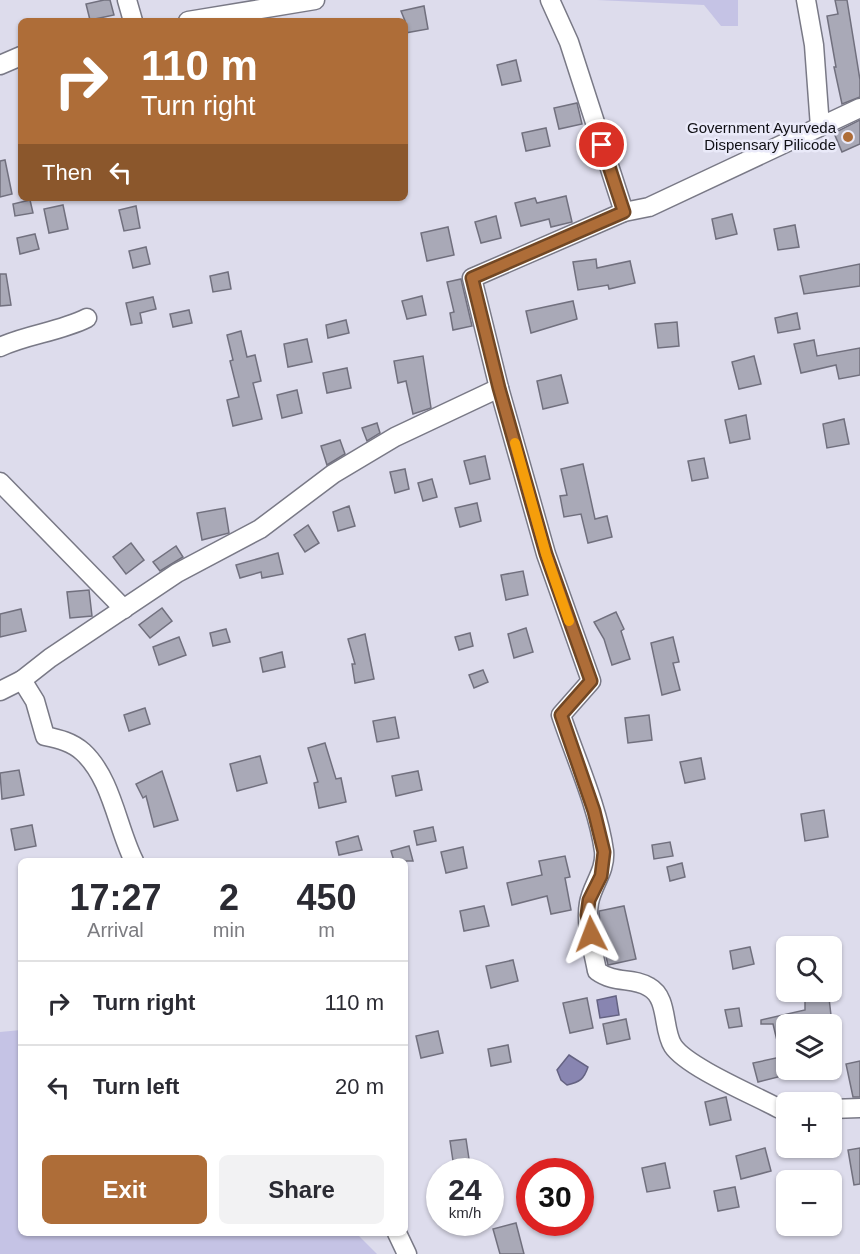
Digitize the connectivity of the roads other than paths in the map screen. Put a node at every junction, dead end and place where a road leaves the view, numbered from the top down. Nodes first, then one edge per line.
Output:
1 (127, 0) edge
2 (315, 0) edge
3 (550, 0) edge
4 (806, 0) edge
5 (132, 18) edge
6 (206, 18) edge
7 (18, 57) edge
8 (0, 65) edge
9 (860, 108) edge
10 (820, 127) junction
11 (624, 212) junction
12 (87, 318) dead end
13 (0, 347) edge
14 (499, 388) junction
15 (0, 482) edge
16 (124, 609) junction
17 (22, 680) junction
18 (0, 691) edge
19 (133, 858) edge
20 (776, 1107) edge
21 (860, 1108) edge
22 (842, 1109) edge
23 (398, 1236) edge
24 (407, 1254) edge

1 - 5 street
2 - 6 street
3 - 11 street
4 - 10 street
7 - 8 street
9 - 10 street
10 - 11 street
11 - 14 street
12 - 13 street
14 - 16 street
14 - 20 street
15 - 16 street
16 - 17 street
17 - 18 street
17 - 19 street
21 - 22 street
23 - 24 street

